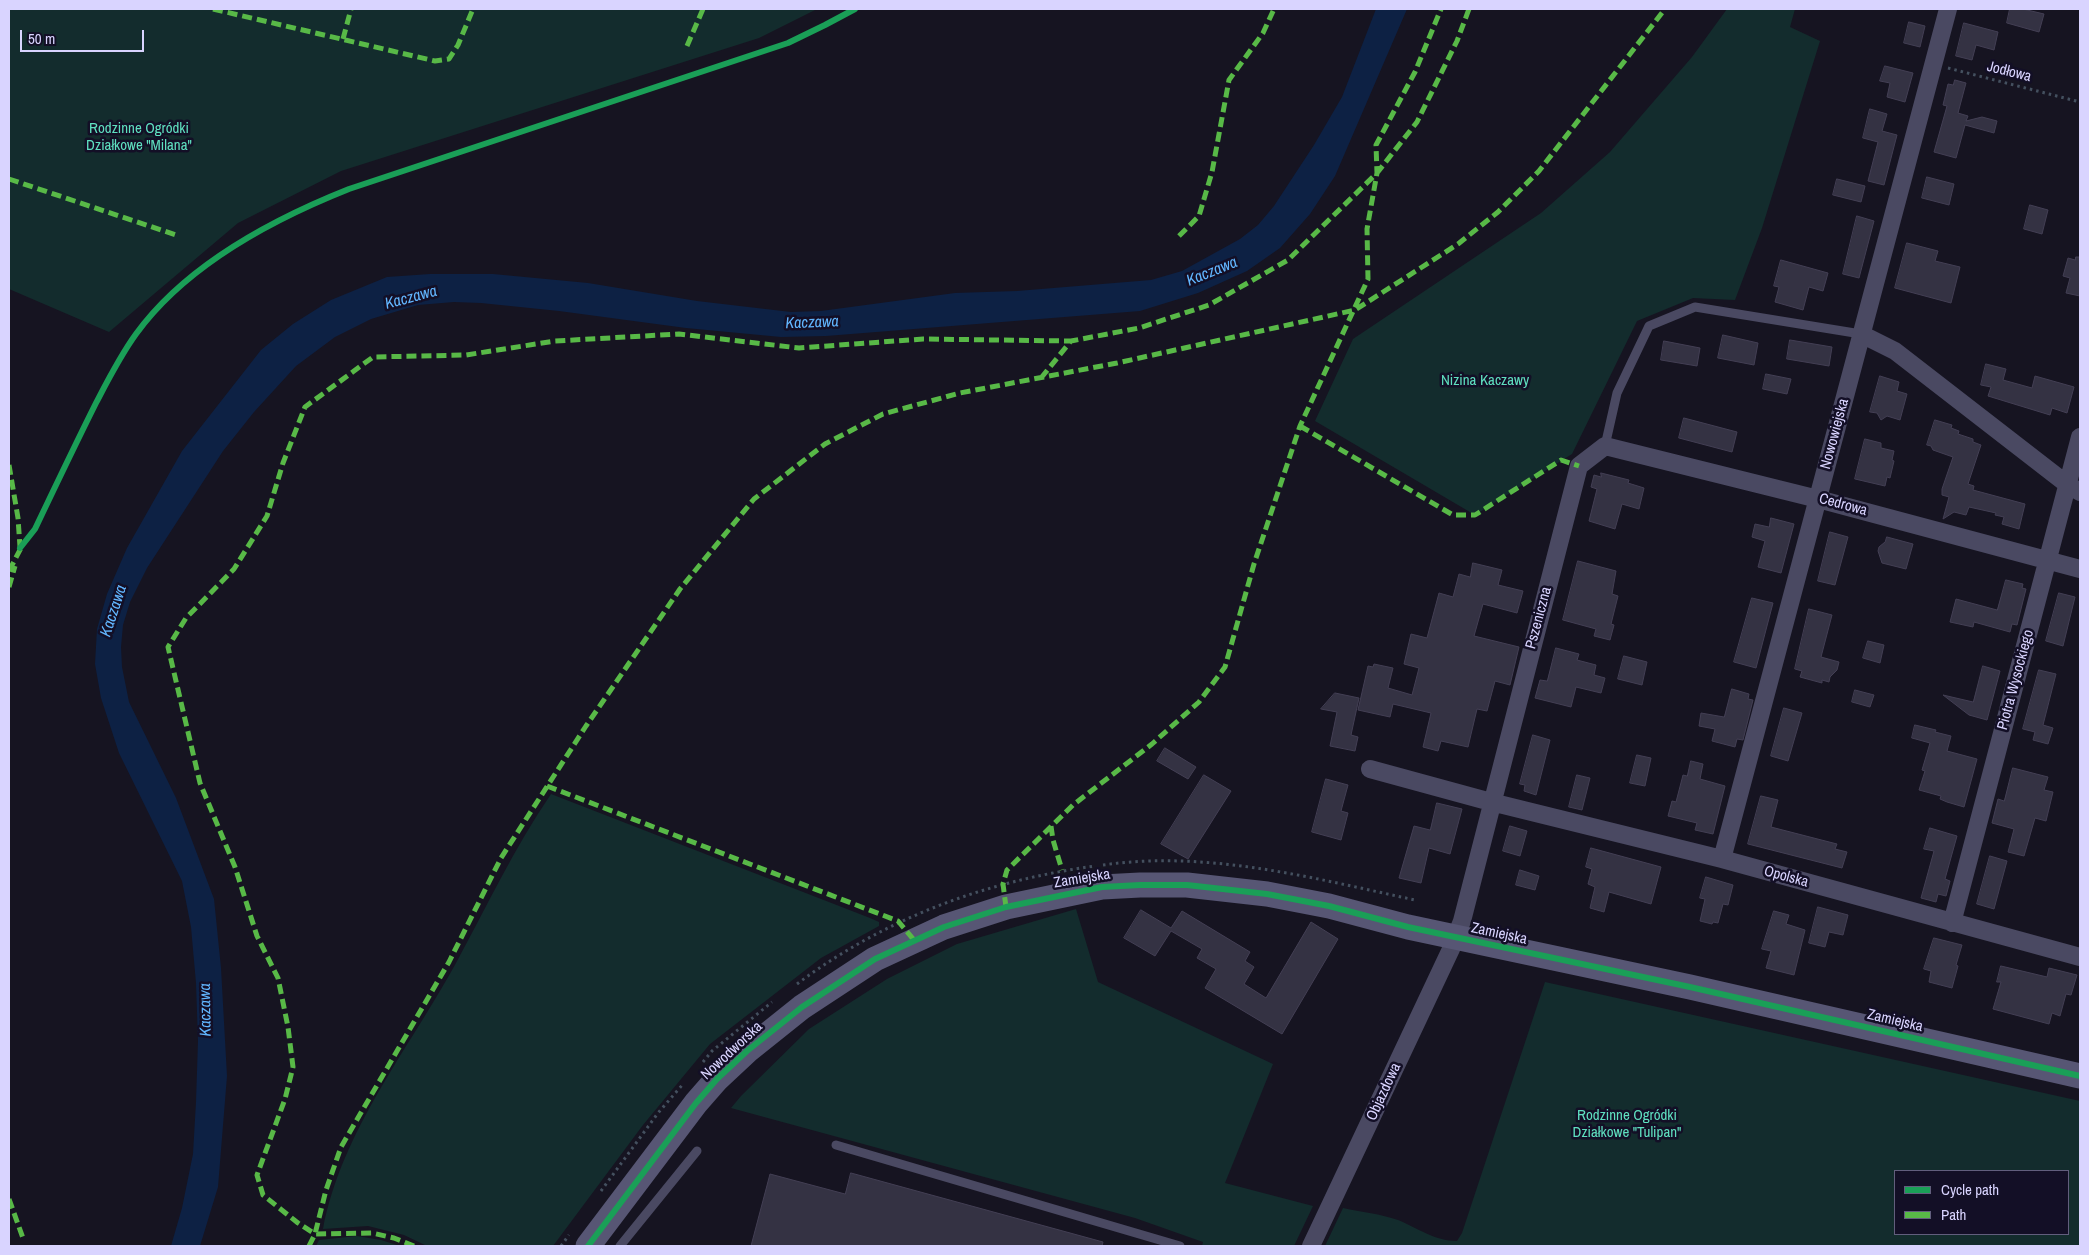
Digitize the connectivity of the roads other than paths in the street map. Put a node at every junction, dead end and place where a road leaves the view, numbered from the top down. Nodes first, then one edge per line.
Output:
1 (1948, 9) edge
2 (1861, 334) junction
3 (2080, 437) edge
4 (1605, 446) junction
5 (2074, 488) edge
6 (1818, 499) junction
7 (2048, 560) junction
8 (2080, 569) edge
9 (1370, 769) dead end
10 (1491, 802) junction
11 (1722, 859) junction
12 (1952, 923) junction
13 (1455, 938) junction
14 (914, 940) joint
15 (2080, 957) edge
16 (2080, 1076) edge
17 (836, 1145) dead end
18 (697, 1151) dead end
19 (579, 1239) edge
20 (620, 1246) edge
21 (1180, 1246) edge
22 (1312, 1246) edge

1 - 2 street, Nowowiejska
2 - 4 lane
2 - 5 street
2 - 6 street, Nowowiejska
3 - 5 street, Piotra Wysockiego
4 - 6 street, Cedrowa
4 - 10 street, Pszeniczna
5 - 7 street, Piotra Wysockiego
6 - 7 street, Cedrowa
6 - 11 street, Nowowiejska
7 - 8 street, Cedrowa
7 - 12 street, Piotra Wysockiego
9 - 10 street
10 - 11 street, Opolska
10 - 13 street, Pszeniczna
11 - 12 street, Opolska
12 - 15 street, Opolska
13 - 14 street, Zamiejska
13 - 16 street, Zamiejska
13 - 22 street, Objazdowa
14 - 19 street, Nowodworska
17 - 21 lane
18 - 20 lane

